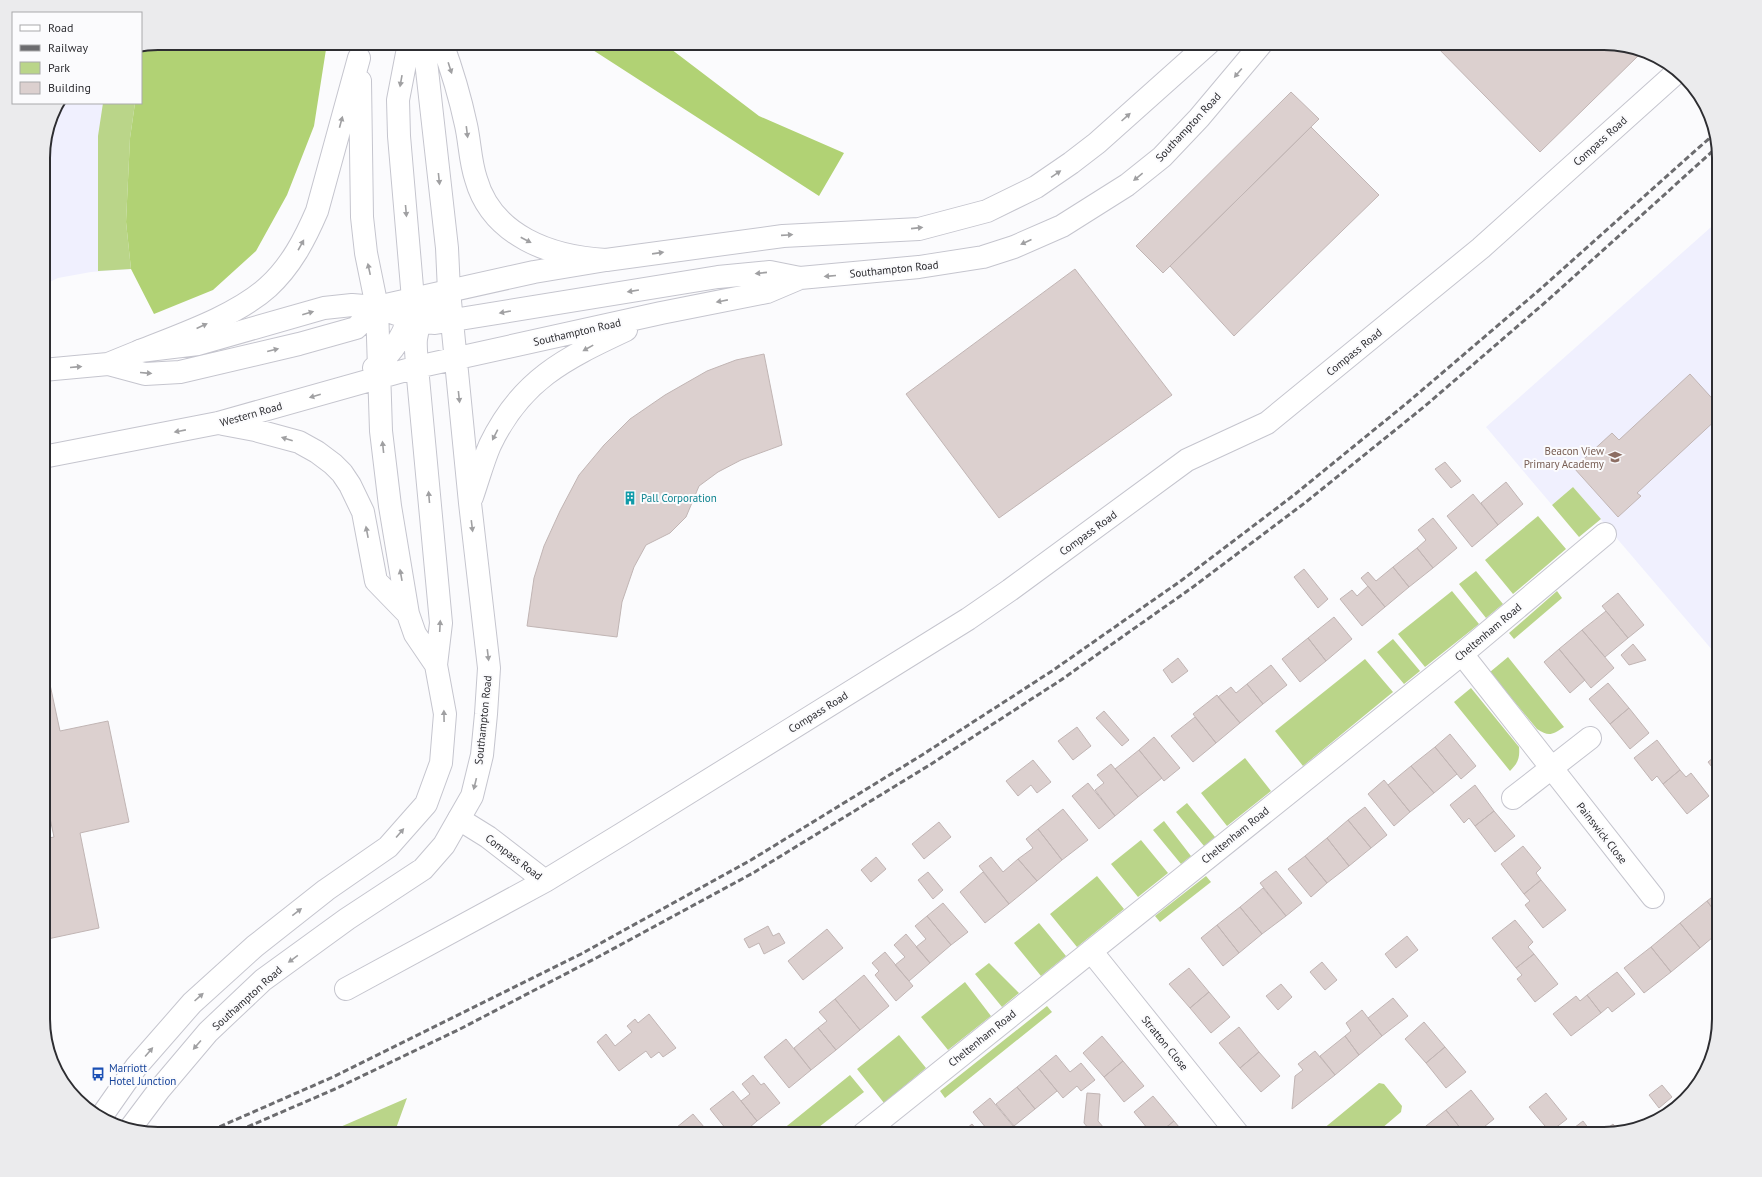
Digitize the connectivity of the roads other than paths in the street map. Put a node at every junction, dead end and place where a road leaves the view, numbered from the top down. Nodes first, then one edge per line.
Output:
1 (359, 50) edge
2 (408, 50) edge
3 (425, 50) edge
4 (444, 50) edge
5 (1201, 50) edge
6 (1256, 50) edge
7 (1673, 75) edge
8 (606, 260) junction
9 (800, 278) junction
10 (449, 290) junction
11 (661, 313) junction
12 (378, 317) junction
13 (452, 321) junction
14 (412, 322) junction
15 (140, 352) junction
16 (456, 358) junction
17 (108, 364) junction
18 (417, 367) junction
19 (50, 369) edge
20 (379, 371) junction
21 (218, 423) junction
22 (50, 456) edge
23 (470, 503) junction
24 (1605, 534) dead end
25 (408, 614) junction
26 (1462, 654) junction
27 (436, 665) junction
28 (1590, 738) dead end
29 (1552, 768) junction
30 (1513, 798) dead end
31 (459, 819) junction
32 (545, 881) junction
33 (1654, 898) dead end
34 (1091, 951) junction
35 (346, 990) dead end
36 (104, 1113) edge
37 (134, 1124) edge
38 (872, 1127) edge
39 (1232, 1127) edge

12 -> 1 main road
15 -> 1 main road
2 -> 14 main road
3 -> 10 main road, Southampton Road
4 -> 8 main road
8 -> 5 main road
6 -> 9 main road, Southampton Road
7 - 32 main road, Compass Road
8 - 10 main road
9 -> 11 main road, Southampton Road
9 -> 13 main road
10 - 13 main road, Southampton Road
10 - 14 main road
11 - 16 main road, Southampton Road
11 -> 23 main road
12 - 14 main road
15 -> 12 main road
17 -> 12 main road
12 - 20 main road
13 - 14 main road
13 - 16 main road, Southampton Road
14 - 16 main road
14 - 18 main road
14 - 20 main road
15 - 17 main road
16 - 18 main road, Western Road
16 -> 23 main road, Southampton Road
19 -> 17 main road
18 - 20 main road, Western Road
27 -> 18 main road
20 -> 21 main road, Western Road
25 -> 20 main road
21 -> 22 main road, Western Road
25 -> 21 main road
23 -> 31 main road, Southampton Road
24 - 26 main road, Cheltenham Road
25 - 27 main road
26 - 29 main road, Painswick Close
26 - 34 main road, Cheltenham Road
36 -> 27 main road
28 - 29 main road
29 - 30 main road
29 - 33 main road, Painswick Close
31 - 32 main road, Compass Road
31 -> 37 main road, Southampton Road
32 - 35 main road
34 - 38 main road, Cheltenham Road
34 - 39 main road, Stratton Close

